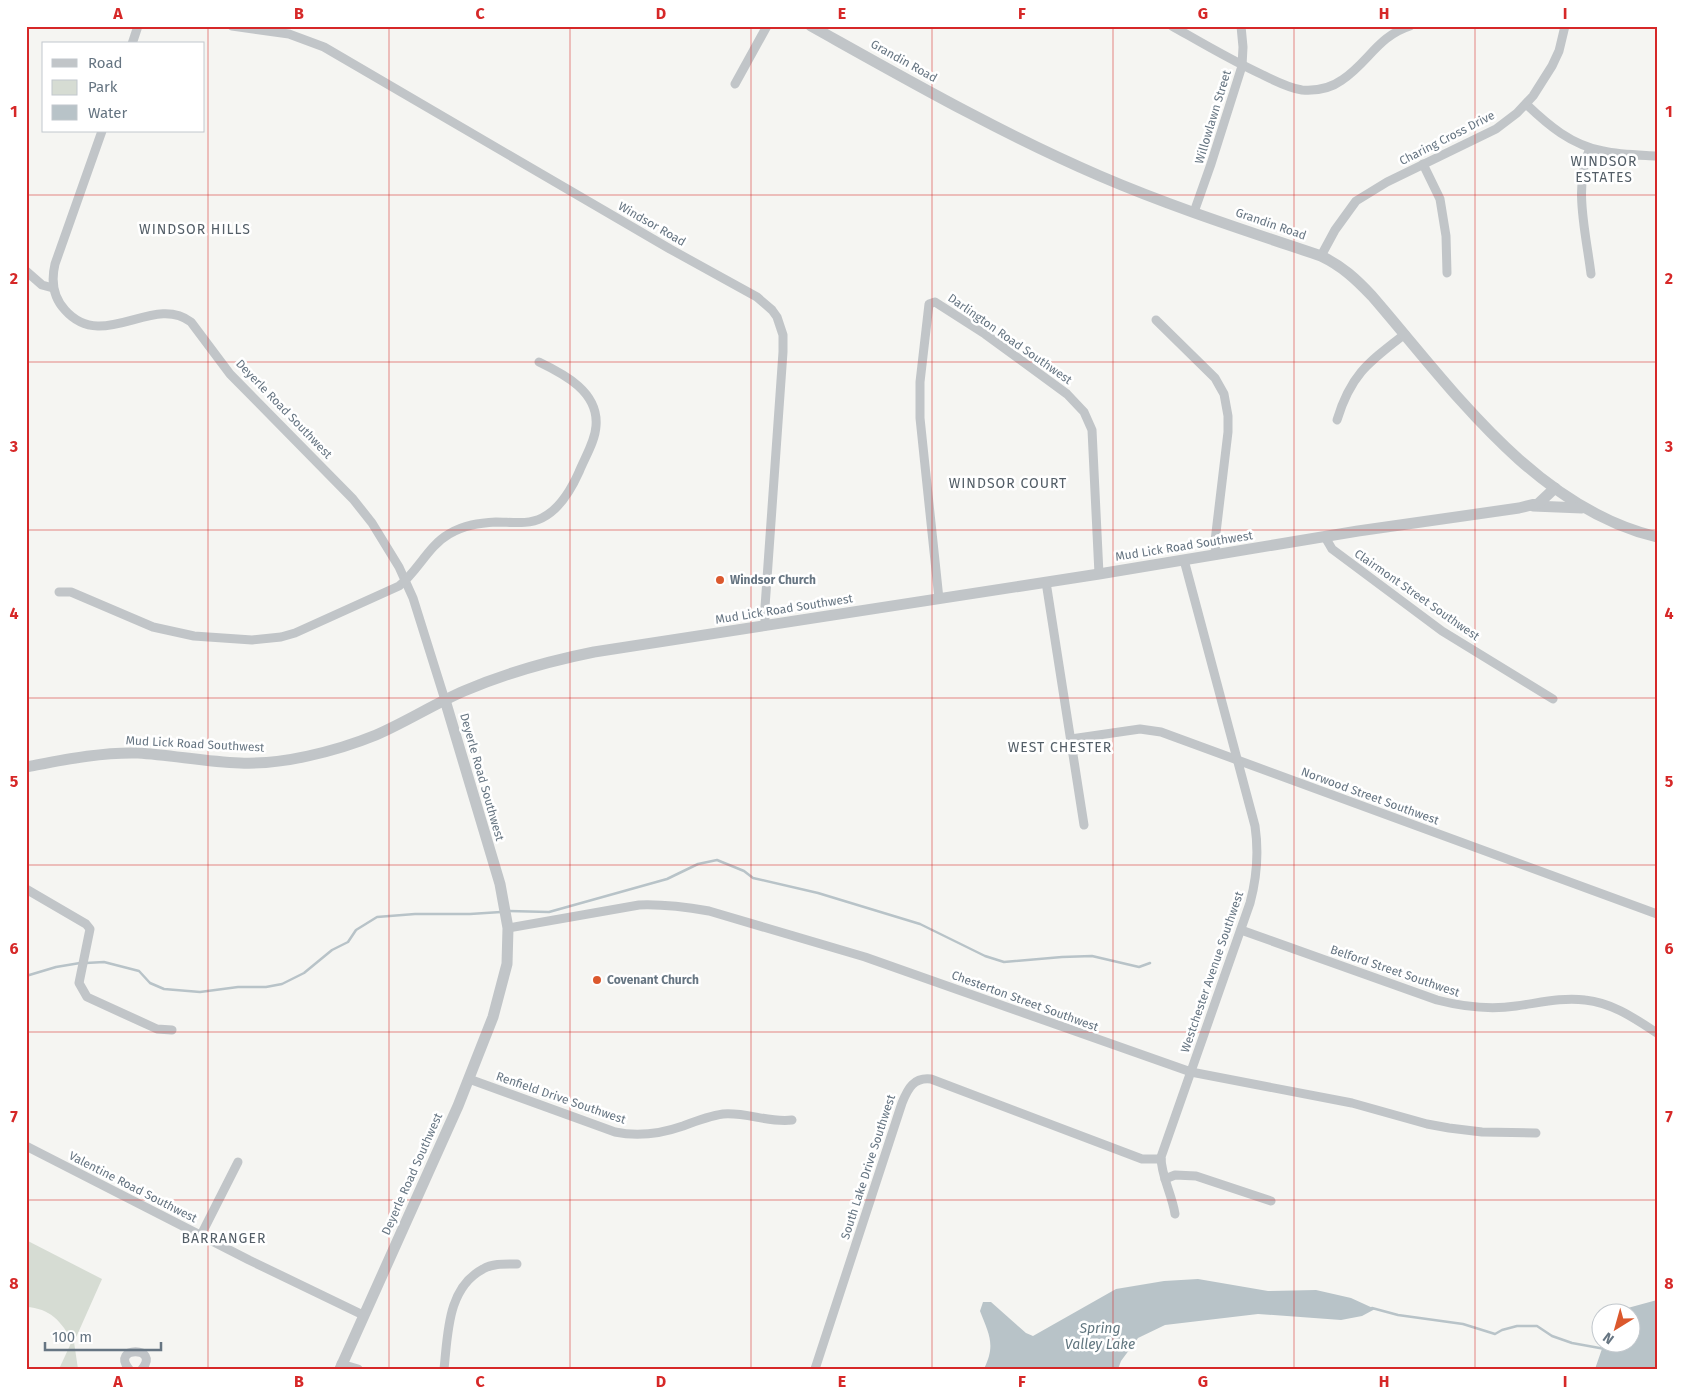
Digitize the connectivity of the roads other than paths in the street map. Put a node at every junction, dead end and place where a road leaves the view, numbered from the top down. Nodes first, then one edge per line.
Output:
1 (138, 26) edge
2 (232, 26) edge
3 (768, 26) edge
4 (811, 26) edge
5 (1172, 26) edge
6 (1241, 26) edge
7 (1410, 26) edge
8 (1565, 26) edge
9 (290, 30) edge
10 (133, 42) edge
11 (1242, 66) junction
12 (736, 84) dead end
13 (1526, 104) junction
14 (102, 132) edge
15 (1590, 148) junction
16 (1657, 156) edge
17 (1423, 164) junction
18 (1194, 212) junction
19 (1321, 256) junction
20 (26, 271) edge
21 (1447, 273) dead end
22 (1591, 274) dead end
23 (53, 288) junction
24 (1156, 320) dead end
25 (1405, 334) junction
26 (539, 362) dead end
27 (1337, 420) dead end
28 (1555, 488) junction
29 (1531, 506) junction
30 (1584, 508) junction
31 (1325, 537) junction
32 (1657, 537) edge
33 (1216, 555) junction
34 (1184, 560) junction
35 (1099, 574) junction
36 (406, 580) junction
37 (1046, 582) junction
38 (59, 592) dead end
39 (939, 599) junction
40 (765, 626) junction
41 (1553, 699) dead end
42 (445, 700) junction
43 (1070, 739) junction
44 (1237, 761) junction
45 (26, 768) edge
46 (1084, 825) dead end
47 (26, 889) edge
48 (1657, 914) edge
49 (507, 919) junction
50 (1241, 930) junction
51 (172, 1030) dead end
52 (1657, 1033) edge
53 (1190, 1072) junction
54 (469, 1079) junction
55 (792, 1120) dead end
56 (1536, 1133) dead end
57 (26, 1146) edge
58 (1161, 1159) junction
59 (238, 1162) dead end
60 (1165, 1179) junction
61 (1271, 1201) dead end
62 (1175, 1214) dead end
63 (201, 1235) junction
64 (517, 1264) dead end
65 (363, 1315) junction
66 (340, 1367) edge
67 (147, 1368) edge
68 (128, 1369) edge
69 (358, 1369) edge
70 (444, 1369) edge
71 (815, 1369) edge

1 - 10 street
2 - 9 street, Windsor Road
3 - 12 street
4 - 18 street, Grandin Road
5 - 11 street
6 - 11 street, Willowlawn Street
7 - 11 street
8 - 13 street, Charing Cross Drive
9 - 40 street, Windsor Road
11 - 18 street, Willowlawn Street
13 - 15 street
13 - 17 street, Charing Cross Drive
14 - 23 street
15 - 16 street
15 - 22 street
17 - 19 street, Charing Cross Drive
17 - 21 street
18 - 19 street, Grandin Road
19 - 25 street, Grandin Road
20 - 23 street
23 - 36 street, Deyerle Road Southwest
24 - 33 street
25 - 27 street
25 - 28 street, Grandin Road
26 - 36 street
28 - 29 street, Mud Lick Road Southwest
28 - 30 street, Grandin Road
29 - 30 street
29 - 31 street, Mud Lick Road Southwest
30 - 32 street, Grandin Road
31 - 33 street, Mud Lick Road Southwest
31 - 41 street, Clairmont Street Southwest
33 - 34 street, Mud Lick Road Southwest
34 - 35 street, Mud Lick Road Southwest
34 - 44 street, Westchester Avenue Southwest
35 - 37 street, Mud Lick Road Southwest
35 - 39 street, Darlington Road Southwest
36 - 38 street
36 - 42 street, Deyerle Road Southwest
37 - 39 street, Mud Lick Road Southwest
37 - 43 street
39 - 40 street, Mud Lick Road Southwest
40 - 42 street, Mud Lick Road Southwest
42 - 45 street, Mud Lick Road Southwest
42 - 49 street, Deyerle Road Southwest
43 - 44 street, Norwood Street Southwest
43 - 46 street
44 - 48 street, Norwood Street Southwest
44 - 50 street, Westchester Avenue Southwest
47 - 51 street
49 - 53 street, Chesterton Street Southwest
49 - 54 street, Deyerle Road Southwest
50 - 52 street, Belford Street Southwest
50 - 53 street, Westchester Avenue Southwest
53 - 56 street, Chesterton Street Southwest
53 - 58 street, Westchester Avenue Southwest
54 - 55 street, Renfield Drive Southwest
54 - 65 street, Deyerle Road Southwest
57 - 63 street, Valentine Road Southwest
58 - 60 street, Westchester Avenue Southwest
58 - 71 street, South Lake Drive Southwest
59 - 63 street
60 - 61 street
60 - 62 street, Westchester Avenue Southwest
63 - 65 street, Valentine Road Southwest
64 - 70 street
65 - 66 street, Deyerle Road Southwest
66 - 69 street
67 - 68 street

